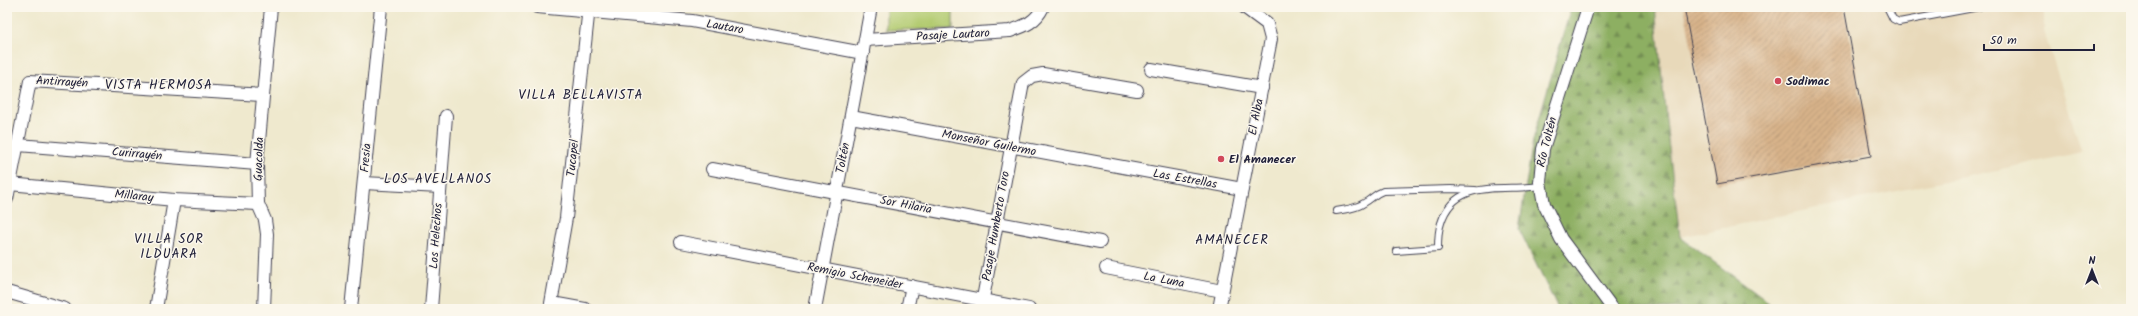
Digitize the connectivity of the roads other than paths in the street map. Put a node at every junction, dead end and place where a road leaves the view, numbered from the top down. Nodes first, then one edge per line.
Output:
1 (271, 7) edge
2 (381, 7) edge
3 (537, 7) edge
4 (871, 7) edge
5 (1244, 7) edge
6 (1588, 7) edge
7 (1887, 7) edge
8 (1979, 7) edge
9 (589, 9) edge
10 (1040, 12) edge
11 (865, 40) junction
12 (863, 53) junction
13 (1151, 69) dead end
14 (1262, 88) junction
15 (1137, 90) dead end
16 (263, 94) junction
17 (446, 116) dead end
18 (851, 117) junction
19 (18, 145) junction
20 (1011, 147) junction
21 (257, 164) junction
22 (1128, 168) joint
23 (712, 169) dead end
24 (364, 183) junction
25 (10, 184) junction
26 (1540, 186) junction
27 (440, 187) junction
28 (1242, 189) junction
29 (1478, 191) junction
30 (837, 192) junction
31 (7, 199) edge
32 (174, 200) junction
33 (258, 204) junction
34 (1336, 211) dead end
35 (997, 222) junction
36 (681, 242) dead end
37 (1100, 242) dead end
38 (1396, 251) dead end
39 (1106, 268) dead end
40 (822, 269) junction
41 (912, 286) junction
42 (1222, 291) junction
43 (7, 292) edge
44 (982, 304) edge
45 (551, 306) edge
46 (65, 309) edge
47 (156, 309) edge
48 (264, 309) edge
49 (351, 309) edge
50 (431, 309) edge
51 (585, 309) edge
52 (815, 309) edge
53 (907, 309) edge
54 (1029, 309) edge
55 (1219, 309) edge
56 (1612, 309) edge

1 - 16 street, Guacolda
2 - 24 street, Fresia
3 - 9 street, Lautaro
4 - 11 street, Toltén
5 - 14 street, El Alba
6 - 26 street, Río Toltén
7 - 8 lane
9 - 12 street, Lautaro
9 - 45 street, Tucapel
10 - 11 street, Pasaje Lautaro
11 - 12 street, Toltén
12 - 18 street, Toltén
13 - 14 street
14 - 28 street, El Alba
15 - 20 street, Pasaje Humberto Toro
16 - 19 street, Antirrayén
16 - 21 street, Guacolda
17 - 27 street, Los Helechos
18 - 20 street, Monseñor Guilermo
18 - 30 street, Toltén
19 - 21 street, Curirrayén
19 - 25 street
20 - 22 street, Monseñor Guilermo
20 - 35 street, Pasaje Humberto Toro
21 - 33 street, Guacolda
22 - 28 street, Las Estrellas
23 - 30 street, Sor Hilaria
24 - 27 street
24 - 49 street, Fresia
25 - 31 street
25 - 32 street, Millaray
26 - 29 lane
26 - 56 street, Río Toltén
27 - 50 street, Los Helechos
28 - 42 street, El Alba
29 - 34 lane
29 - 38 lane
30 - 35 street, Sor Hilaria
30 - 40 street, Toltén
32 - 33 street, Millaray
32 - 47 street
33 - 48 street, Guacolda
35 - 37 street, Sor Hilaria
35 - 44 street, Pasaje Humberto Toro
36 - 40 street, Remigio Scheneider
39 - 42 street, La Luna
40 - 41 street, Remigio Scheneider
40 - 52 street, Toltén
41 - 44 street, Remigio Scheneider
41 - 53 street
42 - 55 street, El Alba
43 - 46 street
44 - 54 street, Remigio Scheneider
45 - 51 street

